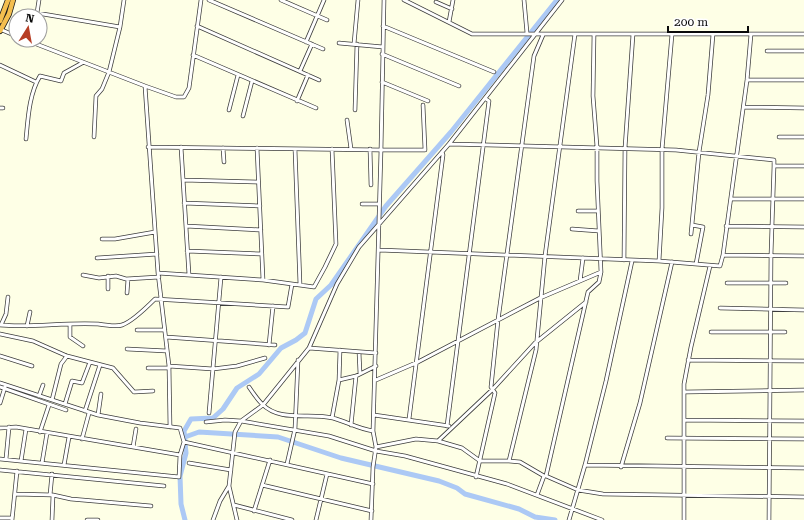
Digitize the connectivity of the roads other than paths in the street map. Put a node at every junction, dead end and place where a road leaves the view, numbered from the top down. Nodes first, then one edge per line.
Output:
1 (8, 0) edge
2 (13, 0) edge
3 (39, 0) edge
4 (124, 0) edge
5 (201, 0) edge
6 (209, 0) edge
7 (281, 0) edge
8 (324, 0) edge
9 (358, 0) edge
10 (384, 0) edge
11 (404, 0) edge
12 (453, 0) edge
13 (524, 0) edge
14 (562, 0) edge
15 (411, 1) edge
16 (436, 2) dead end
17 (452, 9) junction
18 (317, 16) junction
19 (327, 20) dead end
20 (0, 21) edge
21 (449, 22) junction
22 (197, 26) junction
23 (383, 26) junction
24 (120, 27) junction
25 (0, 30) edge
26 (528, 33) junction
27 (536, 33) junction
28 (575, 34) junction
29 (594, 34) junction
30 (633, 34) junction
31 (672, 34) junction
32 (713, 34) junction
33 (751, 34) junction
34 (804, 34) edge
35 (543, 35) junction
36 (306, 42) junction
37 (339, 43) dead end
38 (312, 44) junction
39 (355, 44) junction
40 (383, 47) junction
41 (45, 48) edge
42 (324, 49) dead end
43 (767, 51) dead end
44 (804, 51) edge
45 (382, 54) junction
46 (193, 55) junction
47 (82, 63) junction
48 (0, 65) edge
49 (300, 71) junction
50 (109, 72) junction
51 (494, 72) dead end
52 (238, 75) junction
53 (308, 75) junction
54 (319, 80) dead end
55 (747, 80) junction
56 (804, 80) edge
57 (252, 81) junction
58 (36, 82) junction
59 (382, 82) junction
60 (145, 86) junction
61 (459, 86) dead end
62 (486, 99) junction
63 (297, 101) junction
64 (428, 101) dead end
65 (423, 105) dead end
66 (744, 107) junction
67 (316, 108) dead end
68 (804, 108) edge
69 (229, 110) dead end
70 (355, 110) dead end
71 (242, 116) dead end
72 (347, 120) dead end
73 (779, 136) dead end
74 (94, 137) dead end
75 (804, 137) edge
76 (26, 139) dead end
77 (449, 144) junction
78 (483, 145) junction
79 (522, 146) junction
80 (148, 147) junction
81 (181, 147) junction
82 (597, 147) junction
83 (223, 148) junction
84 (257, 148) junction
85 (559, 148) junction
86 (625, 148) junction
87 (295, 149) junction
88 (332, 149) junction
89 (351, 149) junction
90 (662, 149) junction
91 (370, 150) junction
92 (381, 150) junction
93 (442, 152) junction
94 (699, 152) junction
95 (737, 156) junction
96 (224, 162) dead end
97 (774, 166) junction
98 (804, 166) edge
99 (183, 180) junction
100 (258, 182) junction
101 (371, 185) dead end
102 (730, 199) junction
103 (772, 199) junction
104 (804, 199) edge
105 (184, 203) junction
106 (362, 204) dead end
107 (379, 204) junction
108 (260, 206) junction
109 (578, 211) dead end
110 (598, 211) junction
111 (692, 225) junction
112 (186, 226) junction
113 (379, 226) junction
114 (726, 226) junction
115 (771, 226) junction
116 (804, 227) edge
117 (572, 229) dead end
118 (261, 230) junction
119 (599, 231) junction
120 (155, 232) junction
121 (690, 234) dead end
122 (102, 239) dead end
123 (379, 250) junction
124 (187, 251) junction
125 (431, 252) junction
126 (468, 253) junction
127 (157, 254) junction
128 (262, 254) junction
129 (507, 254) junction
130 (723, 255) junction
131 (770, 255) junction
132 (545, 256) junction
133 (804, 256) edge
134 (96, 258) dead end
135 (583, 258) junction
136 (600, 259) junction
137 (624, 260) junction
138 (632, 261) junction
139 (659, 261) junction
140 (672, 262) junction
141 (696, 264) junction
142 (710, 266) junction
143 (601, 272) junction
144 (158, 273) junction
145 (83, 275) dead end
146 (189, 275) junction
147 (108, 276) junction
148 (159, 277) junction
149 (221, 277) junction
150 (128, 279) junction
151 (263, 280) junction
152 (580, 281) junction
153 (728, 283) dead end
154 (292, 284) junction
155 (770, 284) junction
156 (786, 284) dead end
157 (300, 285) junction
158 (108, 290) dead end
159 (127, 293) dead end
160 (8, 297) dead end
161 (540, 298) junction
162 (161, 299) junction
163 (586, 302) junction
164 (219, 303) junction
165 (273, 306) junction
166 (720, 308) dead end
167 (770, 309) junction
168 (804, 310) edge
169 (30, 312) dead end
170 (498, 320) junction
171 (70, 324) junction
172 (1, 325) edge
173 (27, 326) junction
174 (137, 330) dead end
175 (165, 330) junction
176 (712, 332) dead end
177 (770, 332) junction
178 (785, 332) dead end
179 (0, 334) edge
180 (166, 337) junction
181 (458, 340) junction
182 (215, 341) junction
183 (535, 343) junction
184 (270, 345) junction
185 (275, 345) dead end
186 (83, 346) dead end
187 (309, 348) junction
188 (127, 349) dead end
189 (340, 350) junction
190 (167, 351) junction
191 (358, 352) junction
192 (376, 353) junction
193 (0, 356) edge
194 (67, 356) junction
195 (265, 358) dead end
196 (298, 360) junction
197 (688, 360) junction
198 (770, 361) junction
199 (90, 362) junction
200 (418, 362) junction
201 (804, 362) edge
202 (100, 365) junction
203 (32, 366) dead end
204 (376, 366) junction
205 (169, 367) junction
206 (148, 368) dead end
207 (213, 369) junction
208 (360, 374) junction
209 (356, 376) junction
210 (339, 380) junction
211 (376, 380) junction
212 (0, 383) edge
213 (43, 385) dead end
214 (0, 387) edge
215 (5, 387) junction
216 (249, 387) dead end
217 (492, 390) junction
218 (770, 390) junction
219 (804, 390) edge
220 (153, 391) dead end
221 (685, 392) junction
222 (101, 394) dead end
223 (39, 396) junction
224 (52, 400) junction
225 (0, 402) edge
226 (65, 404) junction
227 (49, 405) junction
228 (262, 405) junction
229 (66, 410) dead end
230 (85, 411) junction
231 (89, 413) junction
232 (209, 413) dead end
233 (98, 415) junction
234 (374, 415) junction
235 (294, 416) junction
236 (332, 418) junction
237 (409, 419) junction
238 (684, 420) junction
239 (241, 421) junction
240 (769, 421) junction
241 (804, 421) edge
242 (206, 422) dead end
243 (351, 425) junction
244 (447, 426) junction
245 (9, 427) junction
246 (170, 427) junction
247 (452, 427) junction
248 (0, 428) edge
249 (26, 429) junction
250 (295, 429) junction
251 (136, 430) dead end
252 (373, 431) junction
253 (40, 432) junction
254 (47, 433) junction
255 (68, 437) junction
256 (667, 438) dead end
257 (684, 438) junction
258 (82, 439) junction
259 (769, 439) junction
260 (804, 439) edge
261 (438, 441) junction
262 (184, 442) junction
263 (133, 447) junction
264 (376, 447) junction
265 (376, 451) junction
266 (233, 452) junction
267 (180, 455) junction
268 (0, 459) edge
269 (6, 459) junction
270 (270, 460) junction
271 (21, 461) junction
272 (480, 461) junction
273 (509, 461) junction
274 (42, 463) junction
275 (189, 463) dead end
276 (288, 464) junction
277 (64, 465) junction
278 (585, 465) junction
279 (621, 467) junction
280 (684, 467) junction
281 (769, 467) junction
282 (804, 468) edge
283 (0, 470) edge
284 (231, 470) junction
285 (17, 471) junction
286 (52, 474) junction
287 (326, 474) junction
288 (545, 476) junction
289 (476, 477) junction
290 (372, 484) junction
291 (262, 485) junction
292 (164, 486) dead end
293 (229, 486) junction
294 (578, 490) junction
295 (15, 494) junction
296 (52, 495) junction
297 (537, 495) junction
298 (684, 495) junction
299 (769, 496) junction
300 (804, 497) edge
301 (322, 500) junction
302 (234, 505) junction
303 (151, 506) dead end
304 (572, 508) junction
305 (254, 511) junction
306 (372, 511) junction
307 (0, 518) edge
308 (12, 519) edge
309 (52, 520) edge
310 (87, 520) edge
311 (98, 520) edge
312 (213, 520) edge
313 (237, 520) edge
314 (292, 520) edge
315 (316, 520) edge
316 (371, 520) edge
317 (568, 520) edge
318 (602, 520) edge
319 (684, 520) edge
320 (769, 520) edge

1 - 20 highway
2 - 25 highway
3 - 24 street
4 - 24 street
5 - 22 street
6 - 36 street
7 - 18 street
8 - 18 street
9 - 39 street
10 - 23 street
11 - 15 street
12 - 17 street
13 - 26 street
14 - 27 street
15 - 21 street
16 - 17 street
17 - 21 street
18 - 19 street
18 - 36 street
21 - 26 street
22 - 46 street
22 - 49 street
23 - 40 street
23 - 51 street
24 - 50 street
26 - 27 street
27 - 35 street
27 - 62 street
28 - 29 street
28 - 35 street
28 - 85 street
29 - 30 street
29 - 82 street
30 - 31 street
30 - 86 street
31 - 32 street
31 - 90 street
32 - 33 street
32 - 94 street
33 - 34 street
33 - 55 street
35 - 79 street
36 - 38 street
37 - 39 street
38 - 42 street
38 - 49 street
39 - 40 street
39 - 70 street
40 - 45 street
41 - 47 street
43 - 44 street
45 - 59 street
45 - 61 street
46 - 52 street
46 - 60 street
47 - 50 street
47 - 58 street
48 - 58 street
49 - 53 street
50 - 60 street
50 - 74 street
52 - 57 street
52 - 69 street
53 - 54 street
53 - 63 street
55 - 56 street
55 - 66 street
57 - 63 street
57 - 71 street
58 - 76 street
59 - 64 street
59 - 92 street
60 - 80 street
62 - 77 street
62 - 78 street
63 - 67 street
65 - 92 street
66 - 68 street
66 - 95 street
72 - 89 street
73 - 75 street
77 - 78 street
77 - 93 street
78 - 79 street
78 - 126 street
79 - 85 street
79 - 129 street
80 - 81 street
80 - 120 street
81 - 83 street
81 - 99 street
82 - 85 street
82 - 86 street
82 - 110 street
83 - 84 street
83 - 96 street
84 - 87 street
84 - 100 street
85 - 132 street
86 - 90 street
86 - 137 street
87 - 88 street
87 - 157 street
88 - 89 street
88 - 157 street
89 - 91 street
90 - 94 street
90 - 139 street
91 - 92 street
91 - 101 street
92 - 107 street
93 - 113 street
93 - 125 street
94 - 95 street
94 - 111 street
95 - 97 street
95 - 102 street
97 - 98 street
97 - 103 street
99 - 100 street
99 - 105 street
100 - 108 street
102 - 103 street
102 - 114 street
103 - 104 street
103 - 115 street
105 - 108 street
105 - 112 street
106 - 107 street
107 - 113 street
108 - 118 street
109 - 110 street
110 - 119 street
111 - 121 street
111 - 141 street
112 - 118 street
112 - 124 street
113 - 123 street
113 - 187 street
114 - 115 street
114 - 130 street
115 - 116 street
115 - 131 street
117 - 119 street
118 - 128 street
119 - 136 street
120 - 122 street
120 - 127 street
123 - 125 street
123 - 192 street
124 - 128 street
124 - 146 street
125 - 126 street
125 - 200 street
126 - 129 street
126 - 181 street
127 - 134 street
127 - 144 street
128 - 151 street
129 - 132 street
129 - 170 street
130 - 131 street
130 - 142 street
131 - 133 street
131 - 155 street
132 - 135 street
132 - 161 street
135 - 136 street
135 - 152 street
136 - 137 street
136 - 143 street
137 - 138 street
138 - 139 street
138 - 278 street
139 - 140 street
140 - 141 street
140 - 279 street
141 - 142 street
142 - 197 street
143 - 152 street
143 - 163 street
144 - 146 street
144 - 148 street
145 - 147 street
146 - 149 street
147 - 150 street
147 - 158 street
148 - 150 street
148 - 162 street
149 - 151 street
149 - 164 street
150 - 159 street
151 - 154 street
152 - 161 street
153 - 155 street
154 - 157 street
154 - 165 street
155 - 156 street
155 - 167 street
160 - 172 street
161 - 170 street
161 - 183 street
162 - 164 street
162 - 171 street
162 - 175 street
163 - 183 street
163 - 288 street
164 - 165 street
164 - 182 street
165 - 184 street
166 - 167 street
167 - 168 street
167 - 177 street
169 - 173 street
170 - 181 street
170 - 217 street
171 - 173 street
171 - 186 street
172 - 173 street
174 - 175 street
175 - 180 street
176 - 177 street
177 - 178 street
177 - 198 street
179 - 194 street
180 - 182 street
180 - 190 street
181 - 200 street
181 - 244 street
182 - 184 street
182 - 207 street
183 - 217 street
183 - 273 street
184 - 185 street
187 - 189 street
187 - 196 street
188 - 190 street
189 - 191 street
189 - 210 street
190 - 205 street
191 - 192 street
191 - 208 street
192 - 204 street
193 - 203 street
194 - 199 street
194 - 224 street
195 - 207 street
196 - 228 street
196 - 235 street
197 - 198 street
197 - 221 street
198 - 201 street
198 - 218 street
199 - 202 street
199 - 226 street
200 - 211 street
200 - 237 street
202 - 220 street
202 - 230 street
204 - 208 street
204 - 211 street
205 - 206 street
205 - 207 street
205 - 246 street
207 - 232 street
208 - 209 street
209 - 210 street
209 - 243 street
210 - 236 street
211 - 234 street
212 - 215 street
213 - 223 street
214 - 215 street
215 - 223 street
215 - 225 street
215 - 227 street
216 - 228 street
217 - 247 street
217 - 272 street
218 - 219 street
218 - 221 street
218 - 240 street
221 - 238 street
222 - 233 street
223 - 224 street
224 - 226 street
226 - 230 street
227 - 229 street
227 - 253 street
228 - 235 street
228 - 239 street
230 - 231 street
231 - 233 street
231 - 258 street
233 - 246 street
234 - 237 street
234 - 252 street
235 - 236 street
235 - 250 street
236 - 243 street
237 - 244 street
238 - 240 street
238 - 257 street
239 - 242 street
239 - 250 street
239 - 266 street
240 - 241 street
240 - 259 street
243 - 252 street
244 - 247 street
245 - 248 street
245 - 249 street
245 - 269 street
246 - 262 street
247 - 261 street
249 - 253 street
249 - 271 street
250 - 265 street
250 - 276 street
251 - 263 street
252 - 264 street
253 - 254 street
254 - 255 street
254 - 274 street
255 - 258 street
255 - 277 street
256 - 257 street
257 - 259 street
257 - 280 street
258 - 263 street
259 - 260 street
259 - 281 street
261 - 264 street
261 - 272 street
262 - 266 street
262 - 267 street
263 - 267 street
264 - 265 street
265 - 289 street
265 - 290 street
266 - 270 street
266 - 284 street
267 - 277 street
268 - 269 street
269 - 271 street
270 - 276 street
270 - 291 street
271 - 274 street
272 - 273 street
272 - 289 street
273 - 288 street
274 - 277 street
275 - 284 street
276 - 287 street
278 - 279 street
278 - 294 street
279 - 280 street
280 - 281 street
280 - 298 street
281 - 282 street
281 - 299 street
283 - 285 street
284 - 293 street
285 - 286 street
285 - 295 street
286 - 292 street
286 - 296 street
287 - 290 street
287 - 301 street
288 - 294 street
288 - 297 street
289 - 297 street
290 - 306 street
291 - 301 street
291 - 305 street
293 - 302 street
293 - 312 street
294 - 298 street
294 - 304 street
295 - 296 street
295 - 308 street
296 - 303 street
296 - 309 street
297 - 304 street
298 - 299 street
298 - 319 street
299 - 300 street
299 - 320 street
301 - 306 street
301 - 315 street
302 - 305 street
302 - 313 street
304 - 317 street
304 - 318 street
305 - 314 street
306 - 316 street
307 - 308 street
310 - 311 street

